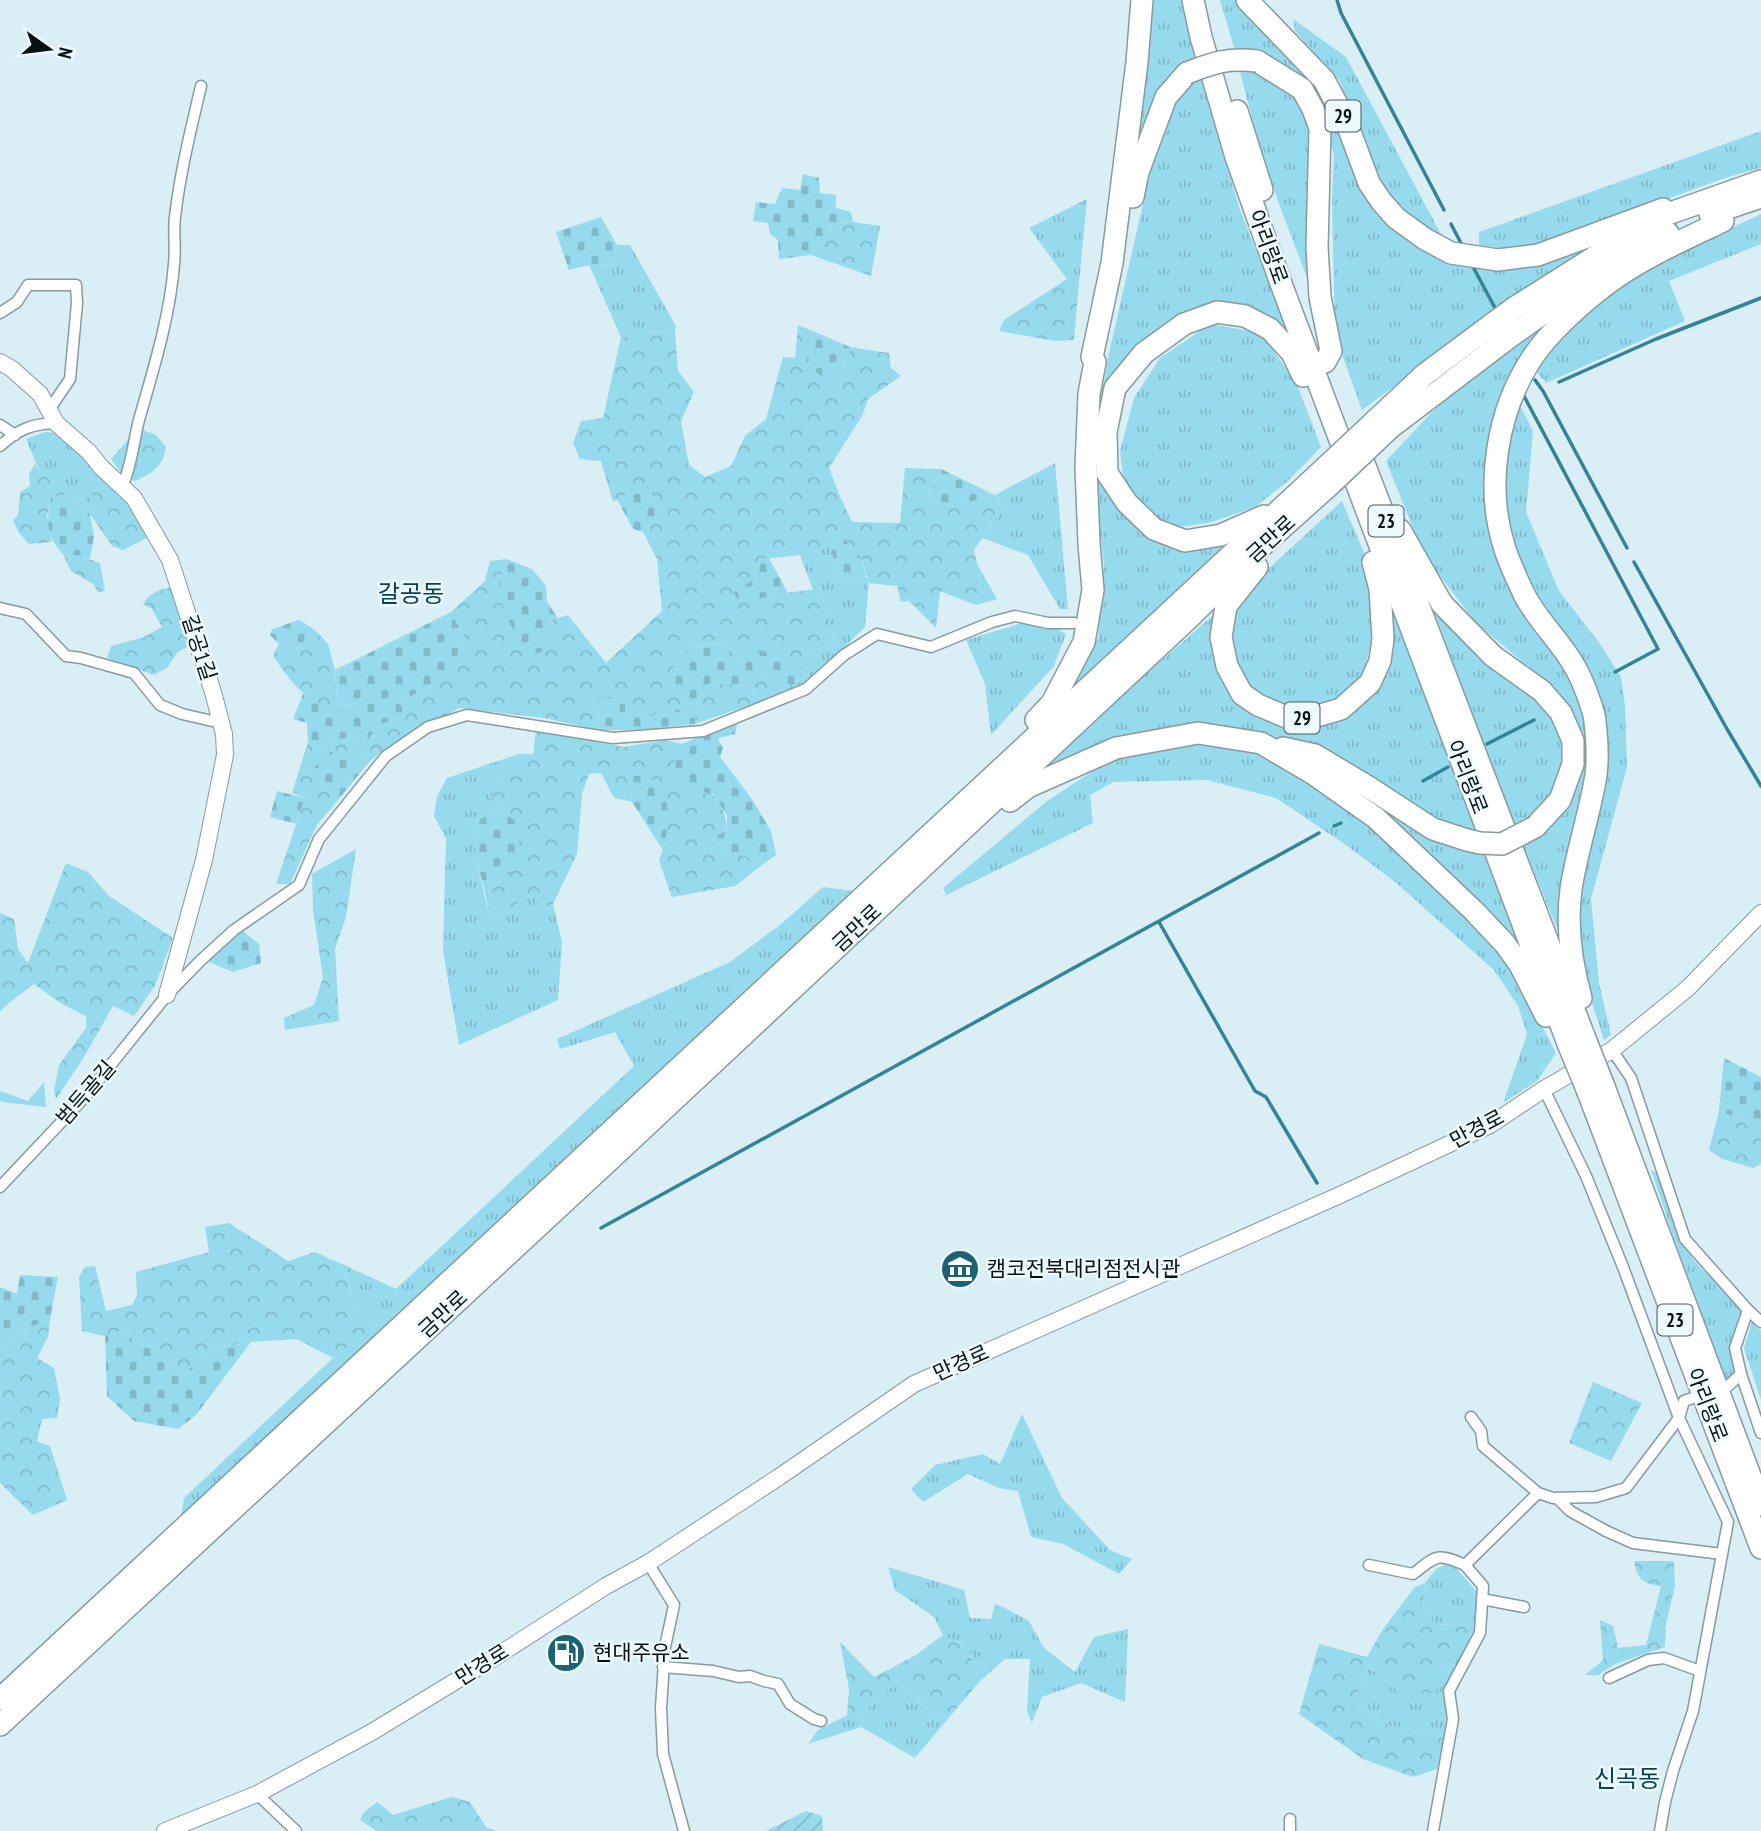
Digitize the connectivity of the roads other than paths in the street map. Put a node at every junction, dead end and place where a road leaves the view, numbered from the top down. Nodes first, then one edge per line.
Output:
1 (1142, 0) edge
2 (1193, 0) edge
3 (1206, 0) edge
4 (1247, 0) edge
5 (201, 86) dead end
6 (1761, 181) edge
7 (1761, 197) edge
8 (1721, 209) junction
9 (1662, 216) junction
10 (0, 313) edge
11 (0, 362) edge
12 (1095, 362) junction
13 (1325, 362) junction
14 (1322, 395) junction
15 (53, 417) junction
16 (1383, 424) junction
17 (0, 425) edge
18 (15, 435) junction
19 (0, 446) edge
20 (1330, 474) junction
21 (122, 487) junction
22 (1279, 510) junction
23 (1379, 525) junction
24 (1265, 543) junction
25 (0, 608) edge
26 (1074, 623) dead end
27 (221, 723) junction
28 (1261, 743) junction
29 (1001, 768) junction
30 (961, 831) junction
31 (1761, 913) edge
32 (167, 995) junction
33 (1576, 1038) junction
34 (1612, 1050) junction
35 (1596, 1088) junction
36 (1544, 1089) junction
37 (0, 1187) edge
38 (1748, 1310) junction
39 (1761, 1322) edge
40 (1741, 1374) junction
41 (1728, 1385) dead end
42 (1693, 1398) dead end
43 (1471, 1418) dead end
44 (1679, 1418) junction
45 (1761, 1433) edge
46 (1538, 1493) junction
47 (1556, 1498) junction
48 (1761, 1505) edge
49 (1761, 1548) edge
50 (1723, 1554) junction
51 (648, 1563) junction
52 (1369, 1565) dead end
53 (1465, 1565) junction
54 (1482, 1599) junction
55 (1524, 1607) dead end
56 (663, 1667) junction
57 (1700, 1671) junction
58 (1608, 1678) dead end
59 (0, 1699) edge
60 (821, 1721) dead end
61 (0, 1725) edge
62 (257, 1794) junction
63 (165, 1831) edge
64 (296, 1831) edge
65 (684, 1831) edge
66 (1433, 1831) edge
67 (1660, 1831) edge

1 - 12 highway
2 - 14 highway, 아리랑로 / 23
3 - 13 highway, 아리랑로 / 23
4 - 9 highway, 29
5 - 21 street
6 - 9 highway, 금만로 / 29
7 - 8 highway, 금만로
8 - 16 highway, 금만로
8 - 33 highway
9 - 16 highway, 금만로
10 - 15 street
11 - 15 street, 갈공1길
12 - 13 highway, bridge
12 - 29 highway
13 - 23 highway, 아리랑로 / 23
14 - 22 highway
14 - 23 highway, 아리랑로 / 23
15 - 18 street
15 - 21 street, 갈공1길
16 - 20 highway, 금만로, bridge
17 - 18 street
18 - 19 street
20 - 22 highway, 금만로
20 - 24 highway, 금만로 / 29
21 - 27 street, 갈공1길
22 - 29 highway, 금만로
23 - 24 highway, 29
23 - 28 highway, bridge
23 - 33 highway, 아리랑로 / 23
24 - 30 highway, 금만로
25 - 27 street
26 - 32 street, 범득골길
27 - 32 street, 갈공1길
28 - 30 highway
28 - 33 highway
29 - 59 highway, 금만로
30 - 61 highway, 금만로
31 - 34 street, 만경로
32 - 37 street, 범득골길
33 - 35 highway, 아리랑로 / 23, bridge
34 - 36 street, 만경로
34 - 38 street
35 - 48 highway, 아리랑로 / 23
35 - 49 highway, 아리랑로 / 23
36 - 44 street
36 - 51 street, 만경로
38 - 39 street
38 - 40 street
40 - 41 street
40 - 45 street
42 - 44 street
43 - 46 street
44 - 47 street
44 - 50 street
46 - 47 street
46 - 53 street
47 - 50 street
50 - 57 street
51 - 56 street
51 - 62 street, 만경로
52 - 53 street
53 - 54 street
54 - 55 street
54 - 66 street
56 - 60 street
56 - 65 street
57 - 58 street
57 - 67 street
62 - 63 street, 만경로
62 - 64 street

